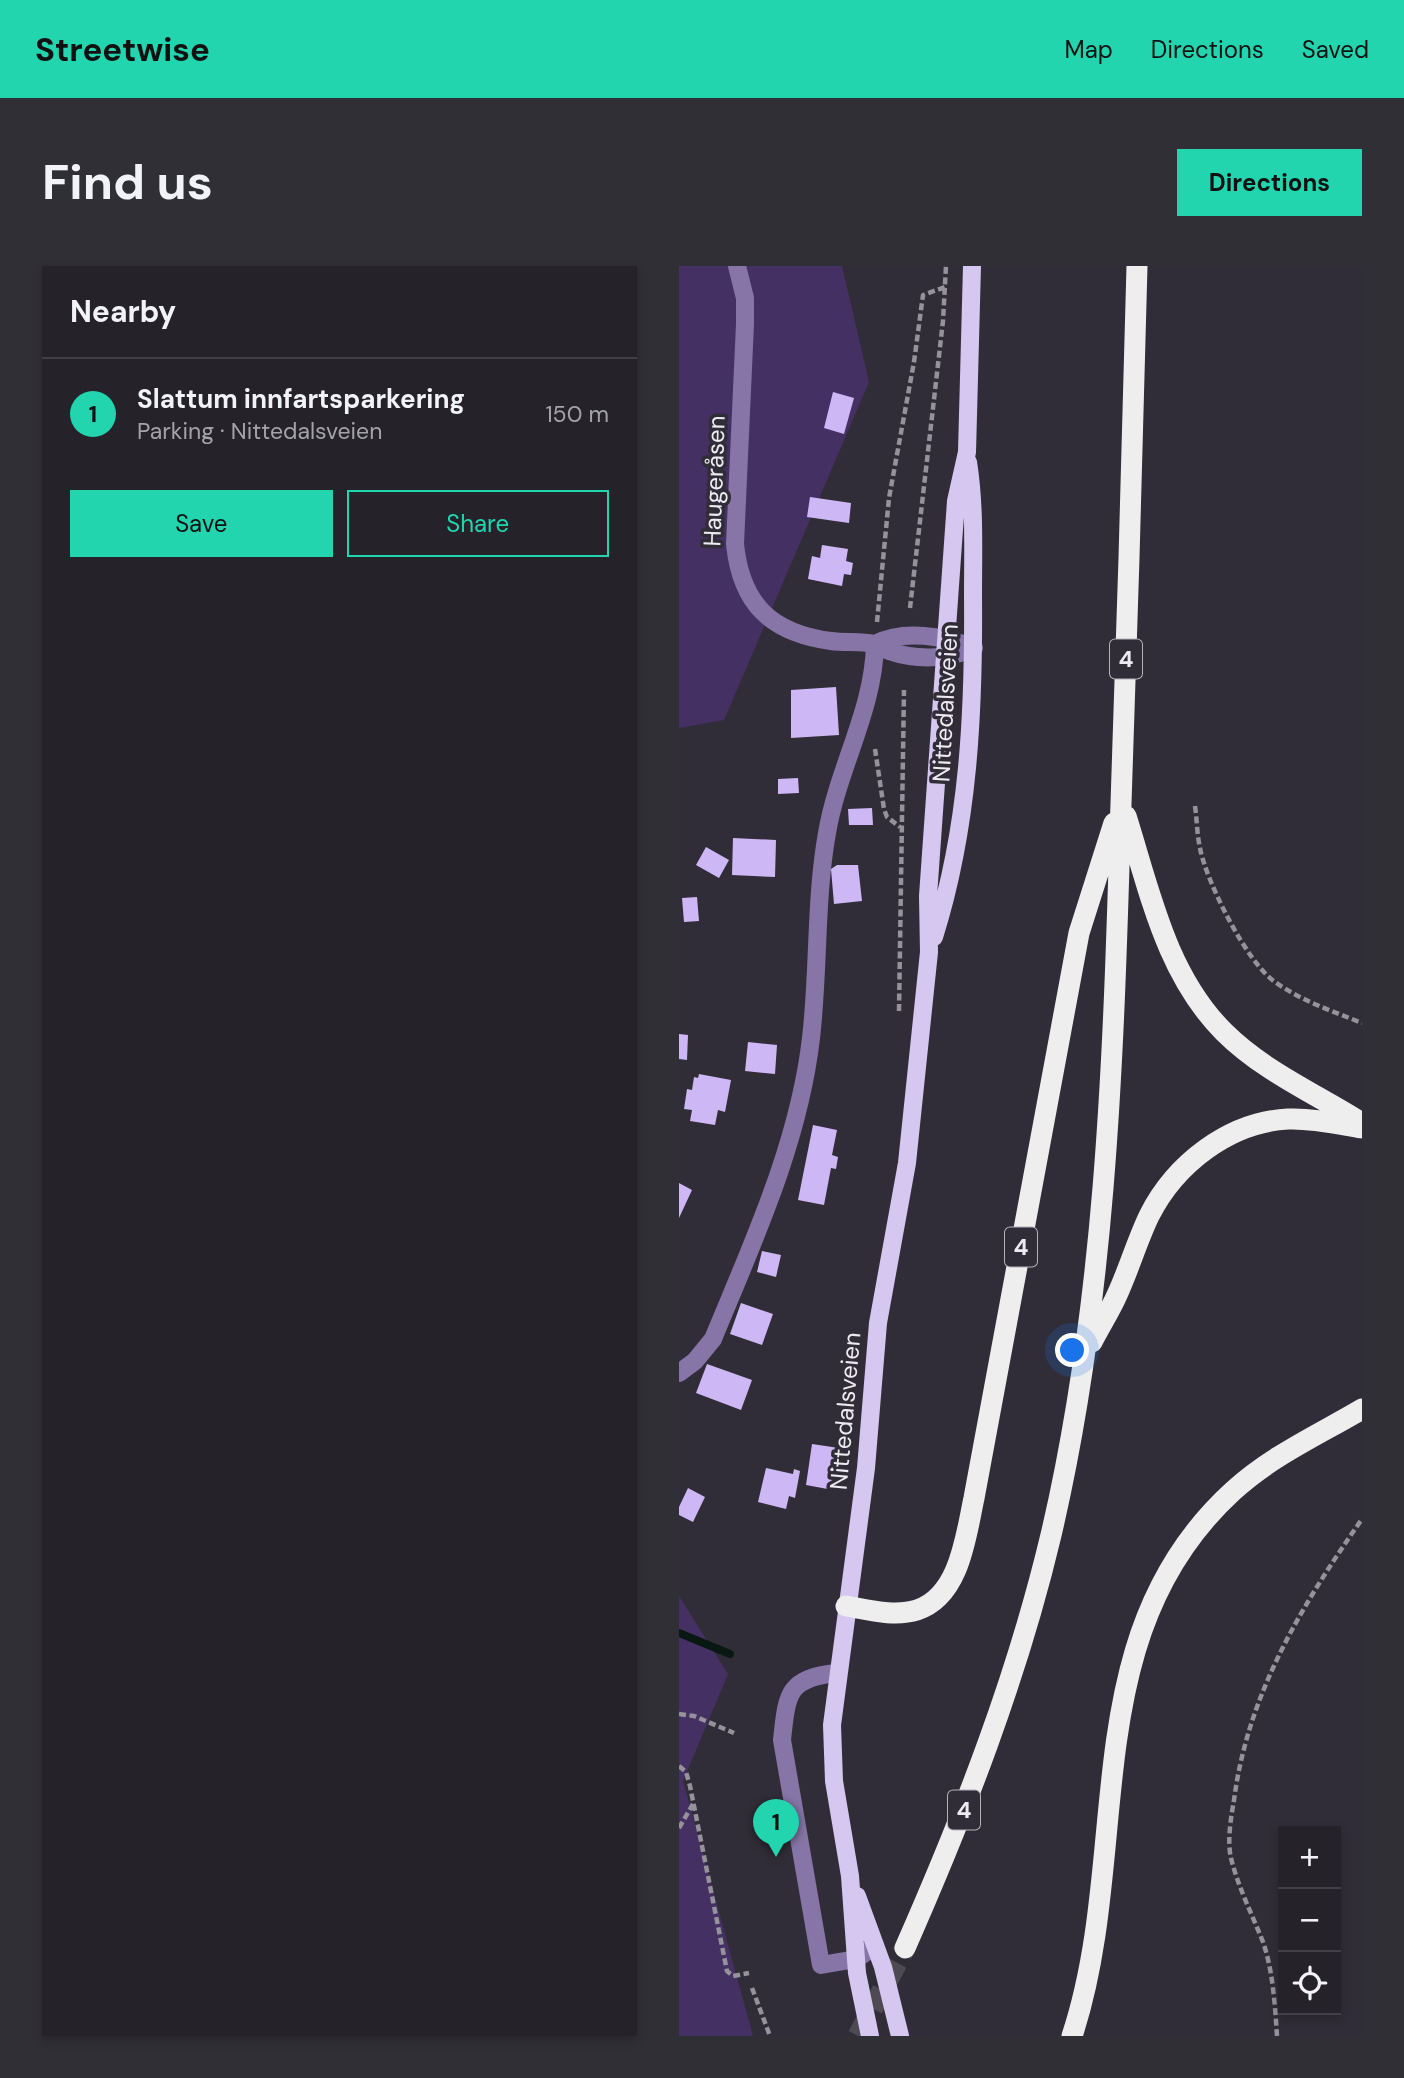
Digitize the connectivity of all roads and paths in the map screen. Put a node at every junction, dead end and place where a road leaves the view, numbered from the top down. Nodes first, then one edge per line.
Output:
1 (737, 266) edge
2 (946, 266) edge
3 (972, 266) edge
4 (1137, 266) edge
5 (945, 287) junction
6 (967, 452) junction
7 (910, 608) dead end
8 (875, 644) junction
9 (947, 648) junction
10 (974, 648) junction
11 (904, 690) dead end
12 (873, 736) dead end
13 (1121, 801) junction
14 (1195, 806) dead end
15 (901, 828) junction
16 (929, 952) junction
17 (899, 1015) dead end
18 (1362, 1023) edge
19 (1362, 1126) edge
20 (1086, 1353) junction
21 (679, 1373) edge
22 (1362, 1409) edge
23 (1362, 1519) edge
24 (846, 1606) junction
25 (837, 1673) junction
26 (679, 1714) edge
27 (734, 1733) dead end
28 (679, 1766) edge
29 (694, 1804) junction
30 (679, 1828) edge
31 (850, 1876) junction
32 (875, 1946) junction
33 (905, 1948) tunnel mouth
34 (856, 1959) junction
35 (749, 1973) dead end
36 (752, 1988) dead end
37 (770, 2036) edge
38 (870, 2036) edge
39 (900, 2036) edge
40 (1072, 2036) edge
41 (1277, 2036) edge

1 - 8 street, Haugeråsen
2 - 5 path
3 - 6 main road, Nittedalsveien
4 - 13 highway, 4
5 - 7 path
5 - 8 path
6 - 9 main road, Nittedalsveien
6 - 10 main road, Nittedalsveien
8 - 9 street, Haugeråsen
8 - 21 street
9 - 10 street, Haugeråsen
9 - 16 main road, Nittedalsveien
10 - 16 main road, Nittedalsveien
11 - 15 path
12 - 15 path
13 - 19 highway, 4
13 - 20 highway, 4
13 - 24 highway, 4
14 - 18 path
15 - 17 path
16 - 24 main road, Nittedalsveien
19 - 20 highway, 4
20 - 33 highway, 4
22 - 40 highway
23 - 41 path
24 - 25 main road, Nittedalsveien
25 - 31 main road, Nittedalsveien
25 - 34 street
26 - 27 path
28 - 29 path
29 - 30 path
29 - 35 path
31 - 32 main road, Nittedalsveien
31 - 34 main road, Nittedalsveien
32 - 34 street
32 - 39 main road, Nittedalsveien
34 - 38 main road, Nittedalsveien
36 - 37 path

